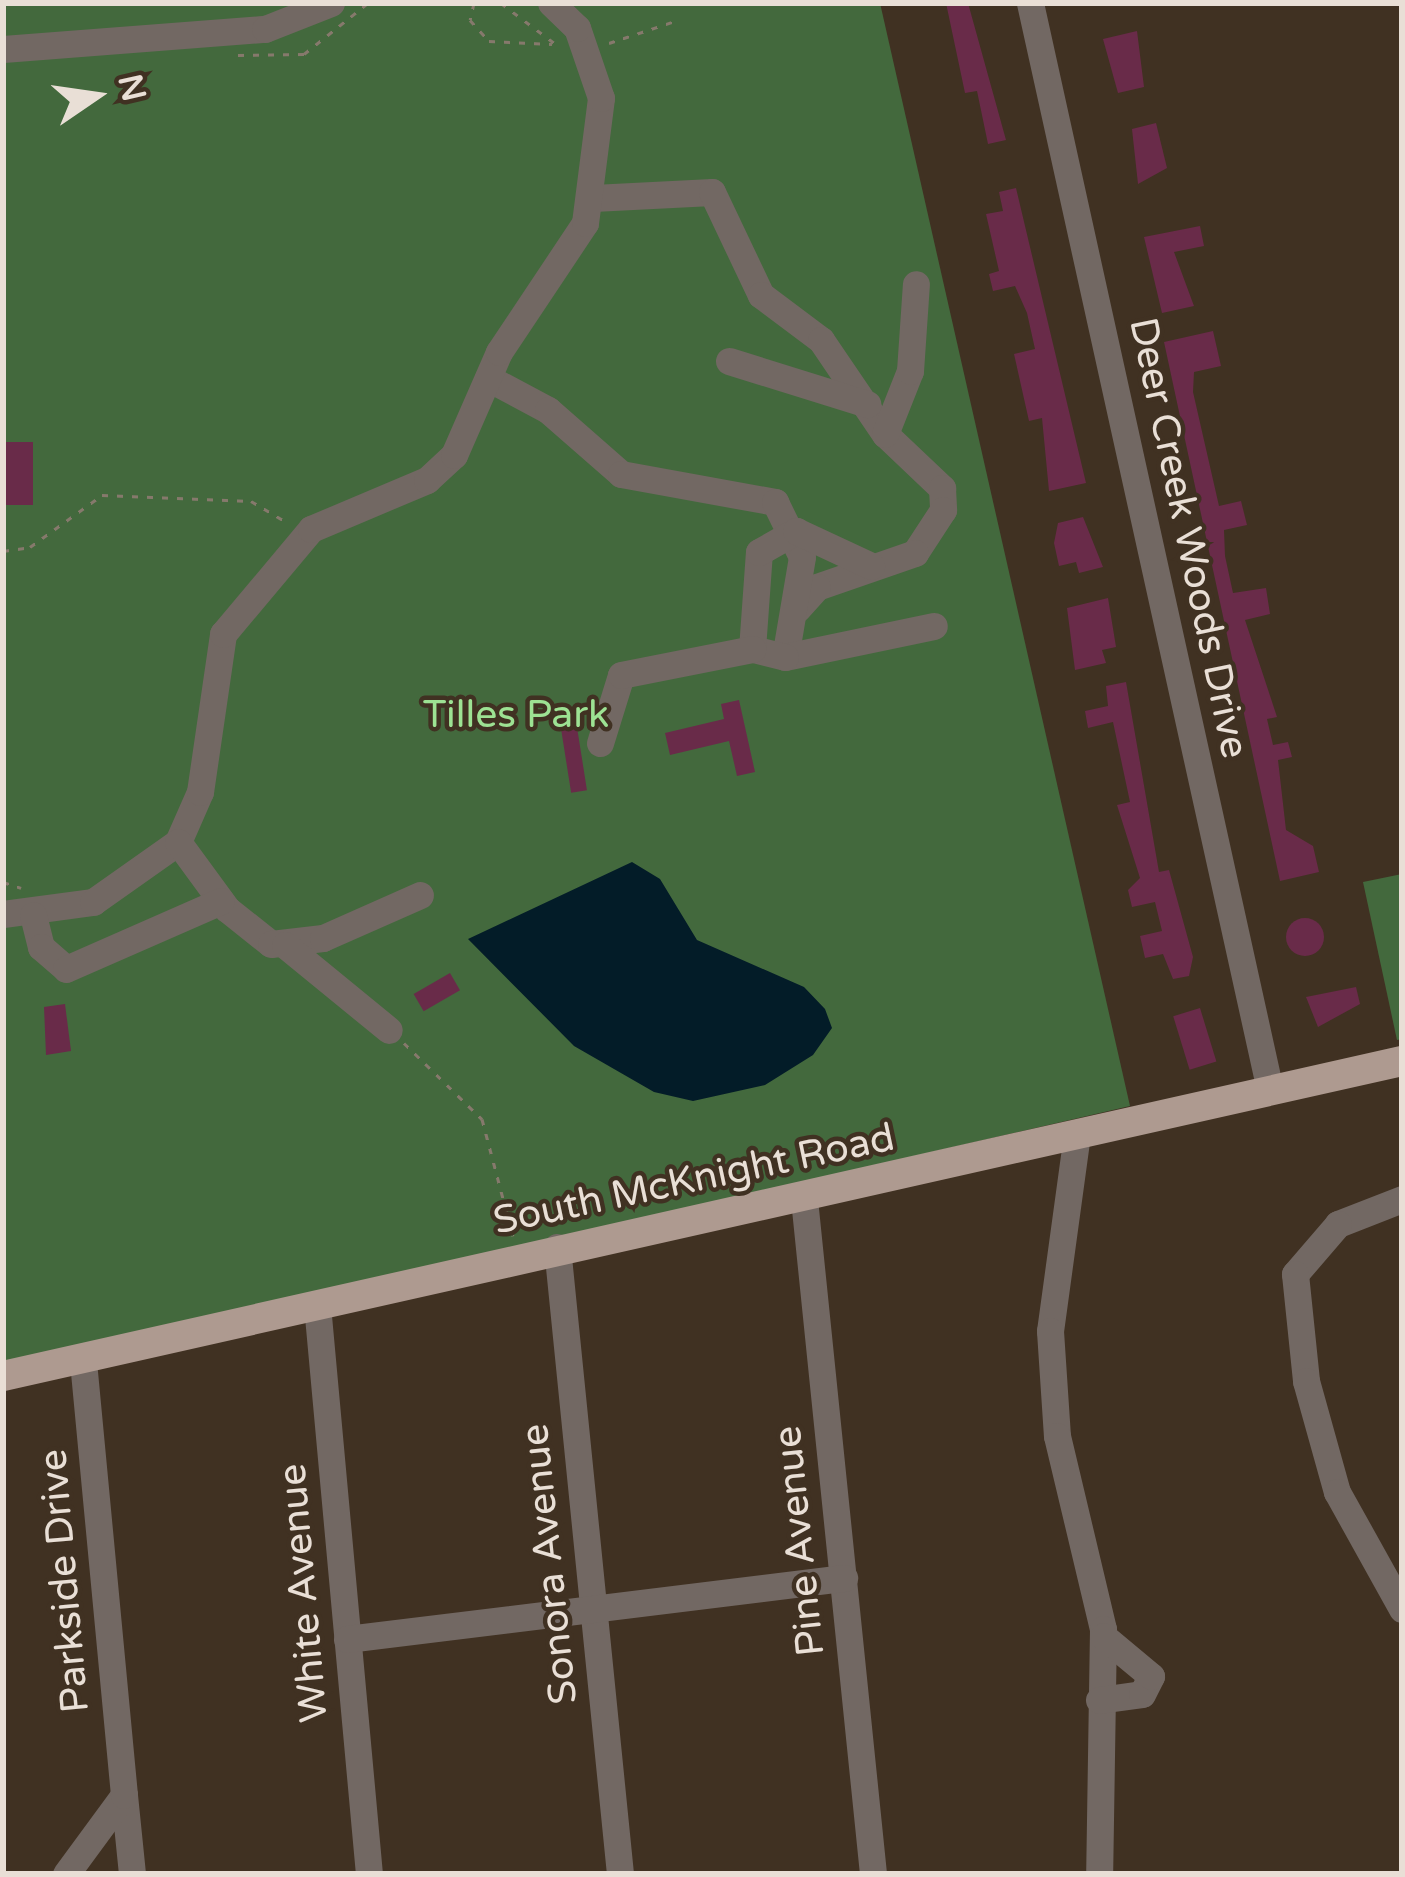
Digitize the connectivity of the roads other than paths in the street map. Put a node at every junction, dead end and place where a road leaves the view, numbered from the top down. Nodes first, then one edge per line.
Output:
1 (331, 3) edge
2 (551, 3) edge
3 (1030, 3) edge
4 (3, 49) edge
5 (593, 198) junction
6 (916, 284) dead end
7 (729, 362) dead end
8 (488, 378) junction
9 (867, 404) junction
10 (885, 434) junction
11 (796, 531) junction
12 (871, 566) junction
13 (797, 610) junction
14 (934, 626) dead end
15 (752, 649) junction
16 (785, 657) junction
17 (600, 743) dead end
18 (178, 842) junction
19 (420, 895) dead end
20 (28, 902) junction
21 (221, 902) junction
22 (3, 914) edge
23 (3, 927) edge
24 (285, 945) junction
25 (389, 1030) road end
26 (1402, 1061) edge
27 (1270, 1090) junction
28 (1077, 1134) junction
29 (804, 1199) junction
30 (1402, 1199) edge
31 (557, 1247) junction
32 (317, 1305) junction
33 (83, 1359) junction
34 (3, 1376) edge
35 (844, 1578) junction
36 (1397, 1596) edge
37 (594, 1612) junction
38 (1102, 1636) junction
39 (347, 1640) junction
40 (1099, 1700) junction
41 (124, 1795) junction
42 (66, 1874) edge
43 (132, 1874) edge
44 (369, 1874) edge
45 (620, 1874) edge
46 (873, 1874) edge
47 (1099, 1874) edge

1 - 4 street
2 - 5 street
3 - 27 street, Deer Creek Woods Drive
5 - 8 street
5 - 9 street
6 - 10 street
7 - 9 street
8 - 11 street
8 - 18 street
9 - 10 street
10 - 12 street
11 - 12 street
11 - 13 street
11 - 15 street
12 - 13 street
13 - 16 street
14 - 16 street
15 - 16 street
15 - 17 street
18 - 20 street
18 - 21 street
19 - 24 street
20 - 21 street
20 - 22 street
20 - 23 street
21 - 24 street
24 - 25 street
26 - 27 main road, South McKnight Road
27 - 28 main road, South McKnight Road
28 - 29 main road, South McKnight Road
28 - 38 street
29 - 31 main road, South McKnight Road
29 - 35 street, Pine Avenue
30 - 36 street
31 - 32 main road, South McKnight Road
31 - 37 street, Sonora Avenue
32 - 33 main road, South McKnight Road
32 - 39 street, White Avenue
33 - 34 main road, South McKnight Road
33 - 41 street, Parkside Drive
35 - 37 street
35 - 46 street, Pine Avenue
37 - 39 street
37 - 45 street, Sonora Avenue
38 - 40 street
38 - 40 street
39 - 44 street, White Avenue
40 - 47 street
41 - 42 street
41 - 43 street, Parkside Drive

